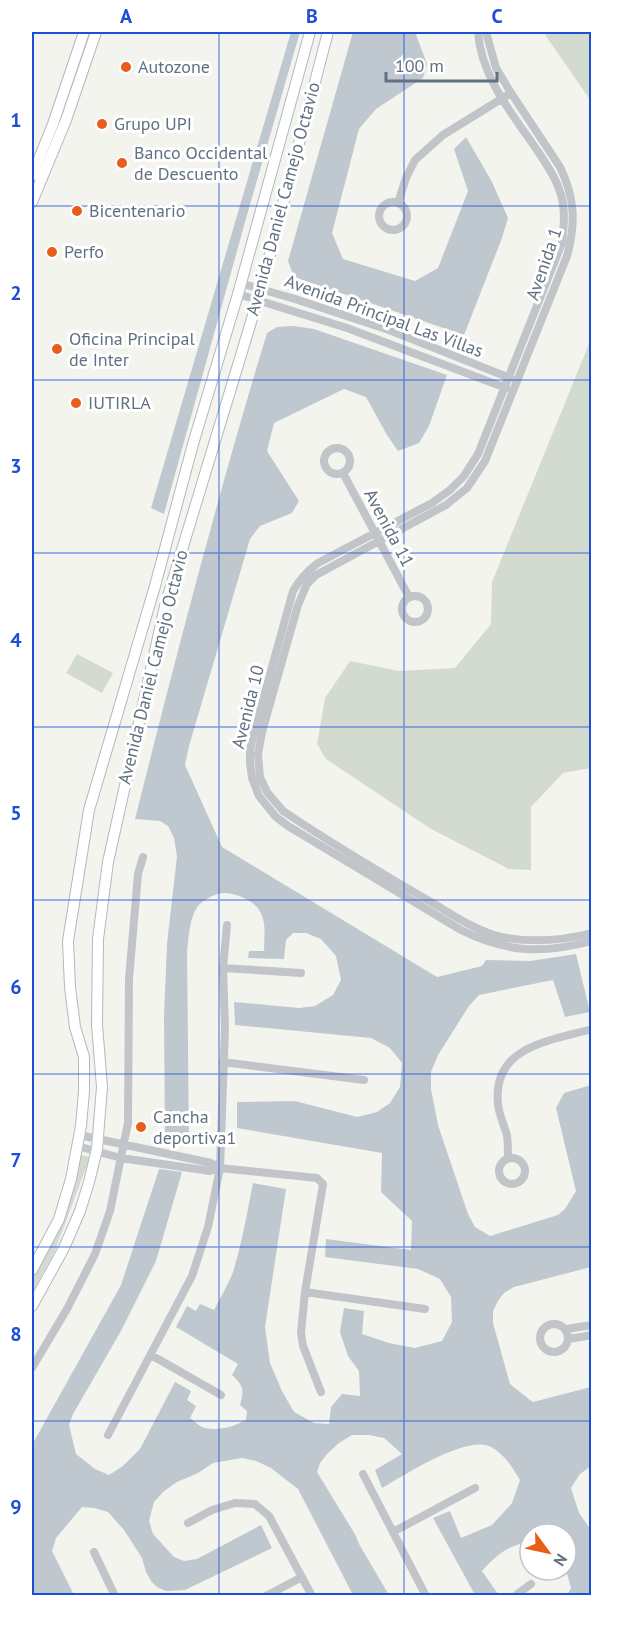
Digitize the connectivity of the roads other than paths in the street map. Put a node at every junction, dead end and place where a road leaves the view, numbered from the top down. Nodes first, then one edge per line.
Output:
1 (84, 32) edge
2 (96, 32) edge
3 (310, 32) edge
4 (328, 32) edge
5 (478, 32) edge
6 (486, 32) edge
7 (511, 93) junction
8 (502, 99) junction
9 (32, 176) edge
10 (32, 202) edge
11 (398, 203) dead end
12 (239, 289) junction
13 (261, 289) junction
14 (257, 300) junction
15 (508, 377) junction
16 (517, 381) junction
17 (504, 387) junction
18 (513, 391) junction
19 (471, 465) junction
20 (479, 470) junction
21 (343, 473) dead end
22 (376, 536) junction
23 (409, 597) dead end
24 (265, 707) junction
25 (313, 830) junction
26 (308, 839) junction
27 (143, 856) dead end
28 (415, 898) junction
29 (227, 926) dead end
30 (591, 933) edge
31 (591, 941) edge
32 (531, 945) junction
33 (223, 968) junction
34 (302, 973) dead end
35 (591, 1029) edge
36 (223, 1062) junction
37 (364, 1080) dead end
38 (98, 1139) junction
39 (78, 1141) junction
40 (124, 1144) junction
41 (96, 1152) junction
42 (121, 1158) junction
43 (508, 1158) dead end
44 (220, 1168) junction
45 (32, 1270) edge
46 (305, 1292) junction
47 (32, 1306) edge
48 (425, 1309) dead end
49 (591, 1325) edge
50 (566, 1329) junction
51 (591, 1335) edge
52 (568, 1339) junction
53 (151, 1355) junction
54 (32, 1368) edge
55 (321, 1392) dead end
56 (221, 1395) dead end
57 (108, 1434) dead end
58 (363, 1474) dead end
59 (475, 1488) dead end
60 (188, 1523) dead end
61 (393, 1532) junction
62 (94, 1552) dead end
63 (302, 1577) junction
64 (531, 1584) dead end
65 (115, 1596) edge
66 (266, 1596) edge
67 (312, 1596) edge
68 (426, 1596) edge
69 (515, 1596) edge

1 - 9 main road
2 - 10 main road
3 - 12 main road, Avenida Daniel Camejo Octavio
4 - 13 main road, Avenida Daniel Camejo Octavio
5 - 8 street, Avenida 1
6 - 7 street, Avenida 1
7 - 8 street
7 - 16 street, Avenida 1
8 - 11 street
8 - 15 street, Avenida 1
12 - 13 street, Avenida Principal Las Villas
12 - 14 street, Avenida Principal Las Villas
12 - 39 main road, Avenida Daniel Camejo Octavio
13 - 14 main road, Avenida Daniel Camejo Octavio
13 - 15 street, Avenida Principal Las Villas
14 - 17 street, Avenida Principal Las Villas
14 - 38 main road, Avenida Daniel Camejo Octavio
15 - 16 street, Avenida Principal Las Villas
15 - 17 street, Avenida 1
16 - 18 street, Avenida 1
17 - 18 street, Avenida Principal Las Villas
17 - 19 street, Avenida 10
18 - 20 street, Avenida 10
19 - 20 street
19 - 22 street, Avenida 10
20 - 22 street, Avenida 10
21 - 22 street, Avenida 11
22 - 23 street, Avenida 11
22 - 24 street, Avenida 10
24 - 25 street, Avenida 10
24 - 26 street, Avenida 10
25 - 26 street
25 - 28 street, Avenida 10
26 - 28 street, Avenida 10
27 - 40 street
28 - 32 street, Avenida 10
29 - 33 street
30 - 32 street, Avenida 10
31 - 32 street, Avenida 10
33 - 34 street
33 - 36 street
35 - 43 street
36 - 37 street
36 - 44 street
38 - 39 street
38 - 40 street
38 - 41 main road, Avenida Daniel Camejo Octavio
39 - 41 street
39 - 45 main road, Avenida Daniel Camejo Octavio
40 - 42 street
40 - 44 street
41 - 42 street
41 - 47 main road, Avenida Daniel Camejo Octavio
42 - 44 street
42 - 54 street
44 - 46 street
44 - 53 street
46 - 48 street
46 - 55 street
49 - 50 street
50 - 52 street
50 - 52 street
51 - 52 street
53 - 56 street
53 - 57 street
58 - 61 street
59 - 61 street
60 - 63 street
61 - 68 street
62 - 65 street
63 - 66 street
63 - 67 street
64 - 69 street

